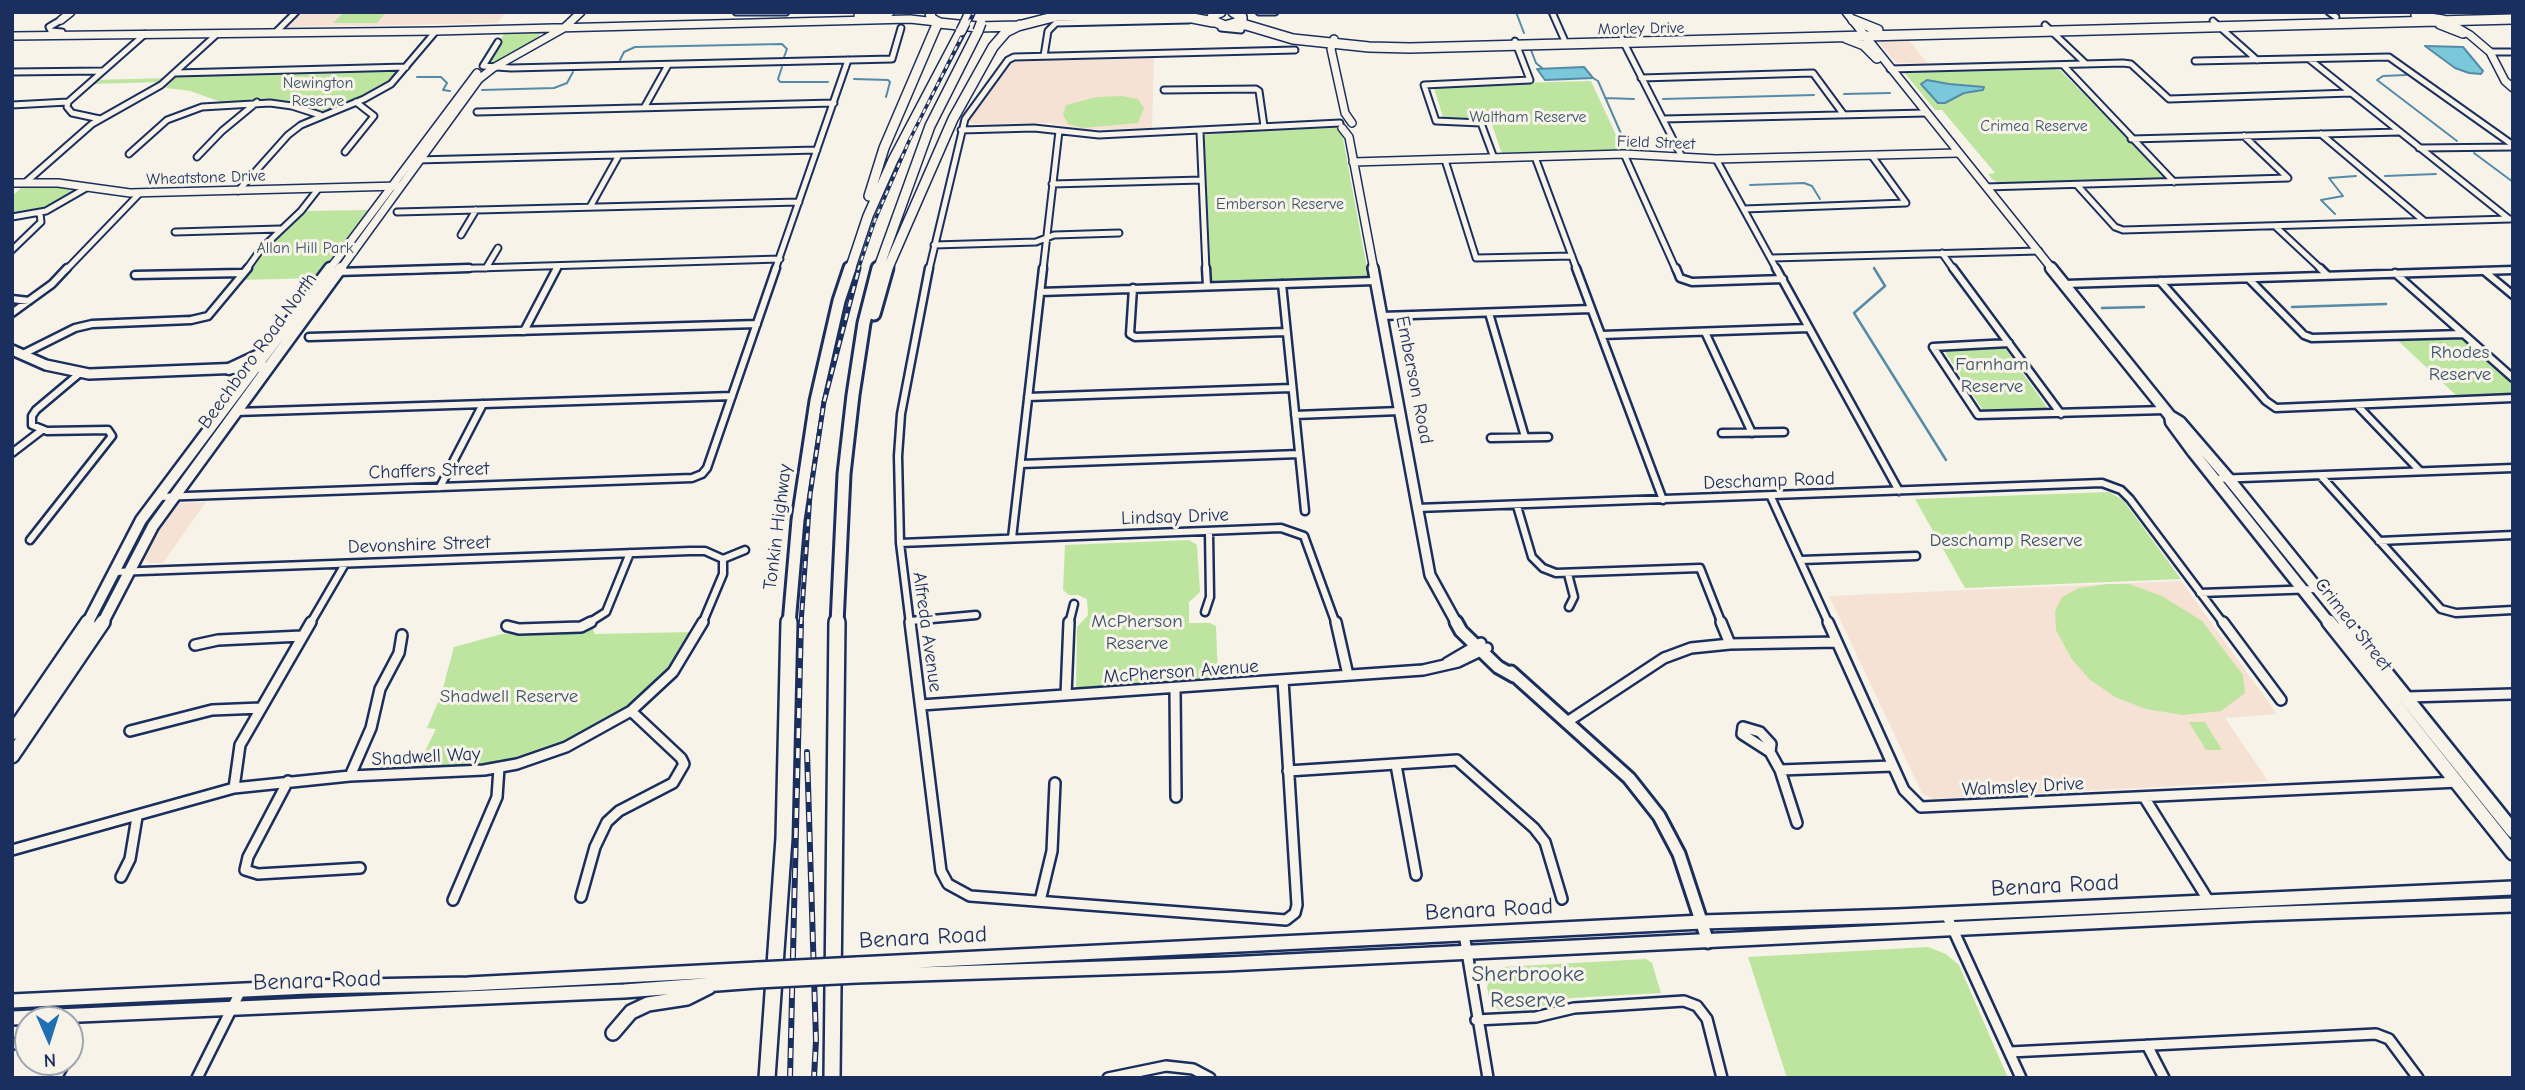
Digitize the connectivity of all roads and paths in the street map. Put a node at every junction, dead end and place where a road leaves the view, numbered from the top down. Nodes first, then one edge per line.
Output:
1 (71, 12) edge
2 (296, 12) edge
3 (574, 12) edge
4 (582, 12) edge
5 (736, 12) edge
6 (786, 12) edge
7 (889, 12) edge
8 (916, 12) edge
9 (930, 12) edge
10 (970, 12) edge
11 (987, 12) edge
12 (1195, 12) edge
13 (1221, 12) edge
14 (1259, 12) edge
15 (1275, 12) edge
16 (1552, 12) edge
17 (1839, 12) edge
18 (1846, 12) edge
19 (2478, 13) edge
20 (2513, 13) edge
21 (1239, 14) edge
22 (2332, 15) edge
23 (859, 16) junction
24 (1036, 16) edge
25 (1086, 16) junction
26 (760, 18) edge
27 (2446, 18) junction
28 (2513, 19) edge
29 (61, 20) joint
30 (2489, 20) junction
31 (586, 21) junction
32 (2435, 21) junction
33 (573, 22) junction
34 (937, 22) junction
35 (1213, 22) junction
36 (2216, 23) junction
37 (563, 25) junction
38 (1020, 25) junction
39 (281, 27) junction
40 (1238, 27) junction
41 (2048, 27) junction
42 (537, 28) junction
43 (555, 28) junction
44 (901, 28) dead end
45 (1878, 30) junction
46 (47, 31) junction
47 (436, 31) junction
48 (1859, 31) junction
49 (12, 33) edge
50 (275, 33) junction
51 (1826, 33) joint
52 (2463, 33) junction
53 (145, 34) junction
54 (217, 34) junction
55 (1841, 37) junction
56 (538, 38) junction
57 (2471, 38) junction
58 (1564, 39) junction
59 (1623, 41) junction
60 (498, 43) dead end
61 (1516, 43) junction
62 (1335, 44) junction
63 (1295, 50) dead end
64 (2490, 52) junction
65 (2513, 52) edge
66 (990, 54) junction
67 (1044, 56) junction
68 (1877, 58) junction
69 (2309, 59) junction
70 (848, 60) junction
71 (2258, 60) junction
72 (2194, 61) dead end
73 (2086, 64) junction
74 (668, 65) junction
75 (2063, 65) junction
76 (406, 67) junction
77 (490, 67) junction
78 (1890, 69) junction
79 (102, 71) junction
80 (12, 72) edge
81 (175, 73) junction
82 (1641, 78) junction
83 (1264, 84) dead end
84 (2513, 88) edge
85 (1256, 89) junction
86 (1164, 90) dead end
87 (2351, 93) junction
88 (68, 102) junction
89 (356, 102) junction
90 (257, 103) junction
91 (834, 103) junction
92 (12, 105) edge
93 (644, 108) junction
94 (477, 113) dead end
95 (1345, 113) junction
96 (1926, 113) junction
97 (320, 116) junction
98 (1844, 116) junction
99 (100, 119) junction
100 (1663, 120) junction
101 (1341, 125) junction
102 (1352, 125) junction
103 (1264, 126) junction
104 (961, 130) junction
105 (1059, 131) junction
106 (1200, 132) junction
107 (2399, 132) junction
108 (2322, 134) junction
109 (1349, 136) junction
110 (2244, 136) junction
111 (2132, 139) junction
112 (2513, 146) edge
113 (2419, 148) junction
114 (817, 150) junction
115 (345, 152) dead end
116 (1958, 153) junction
117 (129, 154) dead end
118 (1624, 154) junction
119 (619, 155) junction
120 (1872, 156) junction
121 (197, 157) dead end
122 (1535, 157) junction
123 (1682, 157) junction
124 (1494, 158) junction
125 (1716, 159) junction
126 (409, 160) junction
127 (421, 160) junction
128 (1445, 160) junction
129 (1353, 162) junction
130 (1202, 180) junction
131 (26, 182) junction
132 (2174, 182) junction
133 (12, 183) edge
134 (1052, 184) junction
135 (2077, 185) junction
136 (396, 186) junction
137 (1986, 187) junction
138 (86, 188) junction
139 (319, 188) junction
140 (237, 191) junction
141 (140, 193) junction
142 (799, 202) junction
143 (590, 207) junction
144 (1744, 209) junction
145 (476, 210) junction
146 (397, 212) dead end
147 (40, 213) junction
148 (12, 217) edge
149 (2425, 221) junction
150 (2275, 226) junction
151 (280, 229) junction
152 (175, 232) dead end
153 (1119, 233) dead end
154 (461, 235) dead end
155 (1045, 238) junction
156 (934, 245) junction
157 (498, 248) dead end
158 (12, 250) edge
159 (2039, 251) junction
160 (1942, 253) junction
161 (853, 257) junction
162 (1572, 257) junction
163 (1772, 258) junction
164 (780, 259) junction
165 (558, 266) junction
166 (486, 268) junction
167 (2513, 270) edge
168 (2484, 271) junction
169 (332, 272) junction
170 (242, 273) junction
171 (2395, 273) junction
172 (135, 275) dead end
173 (2327, 275) junction
174 (1783, 279) junction
175 (2249, 279) junction
176 (1375, 281) junction
177 (2160, 281) junction
178 (1282, 284) junction
179 (2065, 284) junction
180 (1207, 286) junction
181 (1133, 288) junction
182 (1040, 292) junction
183 (2513, 295) edge
184 (12, 299) edge
185 (30, 301) junction
186 (1591, 309) junction
187 (12, 313) edge
188 (1489, 313) junction
189 (1382, 316) junction
190 (757, 324) junction
191 (1810, 328) junction
192 (524, 331) junction
193 (1285, 332) junction
194 (1706, 332) junction
195 (2463, 334) junction
196 (1602, 335) junction
197 (309, 337) dead end
198 (2009, 343) junction
199 (12, 349) edge
200 (267, 350) junction
201 (23, 354) junction
202 (259, 369) junction
203 (226, 371) junction
204 (80, 373) junction
205 (856, 377) junction
206 (2513, 378) edge
207 (1291, 388) junction
208 (732, 396) junction
209 (1028, 397) junction
210 (2513, 398) edge
211 (228, 402) junction
212 (483, 404) junction
213 (2357, 405) junction
214 (1400, 411) junction
215 (236, 412) junction
216 (2168, 413) junction
217 (2061, 414) junction
218 (1295, 415) junction
219 (42, 430) junction
220 (1784, 432) dead end
221 (1722, 433) dead end
222 (1752, 433) junction
223 (1525, 437) junction
224 (1548, 437) dead end
225 (1491, 438) dead end
226 (12, 453) edge
227 (1298, 454) junction
228 (1021, 464) junction
229 (2513, 468) edge
230 (2420, 471) junction
231 (2321, 476) junction
232 (2215, 479) junction
233 (2229, 479) junction
234 (440, 487) junction
235 (1899, 491) junction
236 (159, 496) junction
237 (173, 496) junction
238 (1771, 497) junction
239 (1663, 500) junction
240 (1517, 506) junction
241 (1418, 508) junction
242 (1305, 511) dead end
243 (1209, 532) junction
244 (2513, 535) edge
245 (1012, 538) junction
246 (30, 540) dead end
247 (2379, 541) junction
248 (900, 543) junction
249 (745, 550) dead end
250 (630, 553) junction
251 (1916, 556) dead end
252 (723, 559) junction
253 (1801, 560) junction
254 (345, 564) junction
255 (114, 572) junction
256 (130, 572) junction
257 (1568, 574) junction
258 (2302, 589) junction
259 (2317, 589) junction
260 (2200, 593) junction
261 (1074, 604) dead end
262 (1569, 607) dead end
263 (2513, 611) edge
264 (1205, 612) dead end
265 (976, 615) dead end
266 (910, 621) junction
267 (507, 626) dead end
268 (402, 635) dead end
269 (302, 636) junction
270 (1837, 642) junction
271 (1730, 644) junction
272 (195, 645) dead end
273 (1481, 647) junction
274 (1348, 675) junction
275 (1283, 680) junction
276 (1175, 688) junction
277 (2383, 691) junction
278 (2512, 694) edge
279 (1066, 695) junction
280 (2405, 697) junction
281 (2281, 700) dead end
282 (921, 705) junction
283 (261, 708) junction
284 (631, 711) junction
285 (1567, 722) junction
286 (130, 731) dead end
287 (12, 733) edge
288 (15, 751) edge
289 (1770, 752) dead end
290 (1396, 765) junction
291 (1893, 766) junction
292 (499, 768) junction
293 (1780, 770) junction
294 (1289, 771) junction
295 (350, 776) junction
296 (288, 781) junction
297 (2456, 782) junction
298 (2472, 782) junction
299 (1055, 783) dead end
300 (234, 788) junction
301 (1176, 797) dead end
302 (2144, 797) junction
303 (137, 817) junction
304 (1797, 823) dead end
305 (2513, 831) edge
306 (12, 850) edge
307 (2513, 853) edge
308 (360, 869) dead end
309 (1416, 875) dead end
310 (121, 877) dead end
311 (2513, 879) edge
312 (2497, 888) junction
313 (2513, 888) edge
314 (581, 897) dead end
315 (1562, 899) dead end
316 (453, 900) dead end
317 (1040, 901) junction
318 (2209, 901) junction
319 (2513, 905) edge
320 (1946, 914) junction
321 (2218, 917) junction
322 (1702, 922) junction
323 (1953, 929) junction
324 (1464, 934) junction
325 (1708, 942) junction
326 (1253, 944) junction
327 (1467, 952) junction
328 (1253, 962) junction
329 (857, 970) junction
330 (758, 975) junction
331 (468, 984) junction
332 (715, 984) junction
333 (375, 988) junction
334 (241, 990) junction
335 (624, 991) junction
336 (38, 999) junction
337 (429, 999) junction
338 (12, 1001) edge
339 (232, 1007) junction
340 (90, 1014) junction
341 (12, 1018) edge
342 (1476, 1020) junction
343 (612, 1033) dead end
344 (2147, 1045) junction
345 (2010, 1052) junction
346 (197, 1078) edge
347 (767, 1078) edge
348 (832, 1078) edge
349 (1108, 1078) edge
350 (1210, 1078) edge
351 (1488, 1078) edge
352 (1722, 1078) edge
353 (2021, 1078) edge
354 (2164, 1078) edge
355 (2418, 1078) edge

1 - 29 street
2 - 39 street
3 - 37 main road, Beechboro Road North
4 - 31 main road
4 - 33 main road, Beechboro Road North
5 - 26 street
6 - 26 street
7 - 23 highway
8 - 23 main road
9 - 34 highway
10 - 161 highway, Tonkin Highway
11 - 205 highway
12 - 13 highway
13 - 35 highway
14 - 15 street
16 - 58 street
17 - 48 main road, Crimea Street
18 - 48 main road, Crimea Street
19 - 20 highway, Morley Drive
19 - 27 highway, Morley Drive
19 - 30 street
21 - 40 highway
21 - 62 highway, Morley Drive
22 - 27 highway, Morley Drive
22 - 36 highway, Morley Drive
23 - 26 main road
24 - 25 highway
24 - 38 highway
25 - 35 highway
25 - 66 highway
26 - 31 main road
26 - 34 main road
26 - 37 main road
27 - 30 highway, Morley Drive
27 - 32 highway, Morley Drive
27 - 52 street
27 - 57 street
28 - 30 highway, Morley Drive
29 - 46 street
31 - 33 main road
32 - 36 highway, Morley Drive
32 - 52 highway
33 - 37 main road, Beechboro Road North
34 - 38 highway
34 - 161 highway
35 - 40 highway, Morley Drive
36 - 41 highway, Morley Drive
36 - 71 street
37 - 39 main road
37 - 43 main road
37 - 77 main road, Beechboro Road North
38 - 66 highway
39 - 46 main road
39 - 50 street
40 - 62 highway, Morley Drive
40 - 67 street
41 - 45 highway, Morley Drive
41 - 48 highway, Morley Drive
41 - 73 street
42 - 43 main road
42 - 47 main road
42 - 56 main road
43 - 56 main road, Beechboro Road North
44 - 70 street
45 - 48 highway, Morley Drive
45 - 48 highway
46 - 49 main road
46 - 49 main road
46 - 53 main road
47 - 50 main road
47 - 76 street
48 - 51 highway, Morley Drive
48 - 55 highway, Morley Drive
48 - 68 main road, Crimea Street
48 - 78 main road, Crimea Street
50 - 54 main road
51 - 59 highway, Morley Drive
52 - 57 street
53 - 54 main road
53 - 79 street
54 - 81 street
55 - 59 highway, Morley Drive
55 - 68 highway
56 - 77 main road, Beechboro Road North
57 - 64 street
58 - 59 highway, Morley Drive
58 - 61 highway, Morley Drive
59 - 61 highway, Morley Drive
59 - 82 street
60 - 77 street
61 - 62 highway, Morley Drive
61 - 124 street
62 - 95 street
63 - 67 street
64 - 65 street
64 - 84 street
66 - 205 highway
67 - 104 street, Alfreda Avenue
68 - 78 main road, Crimea Street
69 - 71 street
69 - 87 street
69 - 112 street
70 - 74 street
70 - 91 street
71 - 72 street
73 - 75 street
73 - 87 street
74 - 77 street
74 - 93 street
75 - 78 street
75 - 111 street
76 - 81 street
76 - 89 street
77 - 126 main road, Beechboro Road North
77 - 127 main road, Beechboro Road North
78 - 96 main road, Crimea Street
79 - 80 street
79 - 88 street
81 - 99 street
82 - 98 street
82 - 100 street
83 - 85 street
85 - 86 street
85 - 103 street
87 - 107 street
88 - 92 street
88 - 99 street
89 - 97 street
89 - 115 street
90 - 97 street
90 - 117 street
90 - 121 street
91 - 93 street
91 - 114 street
93 - 94 street
95 - 101 street
95 - 102 street
96 - 98 street
96 - 116 main road, Crimea Street
97 - 140 street
98 - 100 street
99 - 131 street
100 - 123 street
101 - 102 street
101 - 103 street
101 - 109 street
102 - 109 street, Emberson Road
103 - 106 street
104 - 105 street
104 - 156 street, Alfreda Avenue
105 - 106 street
105 - 134 street
106 - 130 street
107 - 108 street
107 - 113 street
108 - 110 street
108 - 149 street
109 - 129 street, Emberson Road
110 - 111 street
110 - 132 street
111 - 132 street
112 - 113 street
113 - 149 street
114 - 119 street
114 - 142 street
116 - 120 street, Field Street
116 - 137 main road, Crimea Street
118 - 122 street, Field Street
118 - 123 street, Field Street
118 - 174 street
119 - 127 street
119 - 143 street
120 - 125 street, Field Street
120 - 144 street
122 - 124 street, Field Street
122 - 162 street
123 - 125 street, Field Street
124 - 128 street, Field Street
125 - 144 street
126 - 127 street
126 - 136 main road, Beechboro Road North
127 - 136 main road, Beechboro Road North
128 - 129 street, Field Street
128 - 162 street
129 - 176 street, Emberson Road
130 - 134 street
130 - 180 street
131 - 133 street, Wheatstone Drive
131 - 138 street, Wheatstone Drive
132 - 135 street
134 - 155 street
135 - 137 street
135 - 150 street
136 - 139 street, Wheatstone Drive
136 - 169 main road, Beechboro Road North
137 - 159 main road, Crimea Street
138 - 141 street, Wheatstone Drive
138 - 147 street
139 - 140 street, Wheatstone Drive
139 - 151 street
140 - 141 street, Wheatstone Drive
141 - 185 street
142 - 143 street
142 - 164 street
143 - 145 street
144 - 163 street
145 - 146 street
145 - 154 street
147 - 148 street
147 - 158 street
149 - 150 street
150 - 173 street
151 - 152 street
151 - 170 street
153 - 155 street
155 - 156 street
155 - 182 street
156 - 248 street, Alfreda Avenue
157 - 166 street
159 - 160 street
159 - 179 main road, Crimea Street
160 - 163 street
160 - 198 street
161 - 347 highway, Tonkin Highway
162 - 186 street
163 - 174 street
164 - 165 street
164 - 190 street
165 - 166 street
165 - 192 street
166 - 169 street
167 - 168 street
168 - 171 street
168 - 183 street
169 - 200 main road, Beechboro Road North
169 - 202 main road, Beechboro Road North
170 - 172 street
170 - 201 street
171 - 173 street
171 - 195 street
173 - 175 street
174 - 191 street
175 - 177 street
175 - 195 street
176 - 178 street
176 - 189 street, Emberson Road
177 - 179 street
177 - 213 street
178 - 180 street
178 - 193 street
179 - 216 main road, Crimea Street
180 - 181 street
181 - 182 street
181 - 193 street
182 - 209 street
184 - 185 street
185 - 187 street
186 - 188 street
186 - 196 street
188 - 189 street
188 - 223 street
189 - 214 street, Emberson Road
190 - 192 street
190 - 208 street
191 - 194 street
191 - 235 street
192 - 197 street
193 - 207 street
194 - 196 street
194 - 222 street
195 - 206 street
196 - 239 street
198 - 217 street
198 - 217 street
199 - 201 street
200 - 202 main road, Beechboro Road North
200 - 203 main road
201 - 204 street
202 - 203 street
202 - 211 main road, Beechboro Road North
202 - 215 main road, Beechboro Road North
203 - 204 street
203 - 211 main road
204 - 219 street
205 - 348 highway
207 - 209 street
207 - 218 street
208 - 212 street
208 - 234 street, Chaffers Street
209 - 228 street
210 - 213 street
211 - 236 main road, Beechboro Road North
212 - 215 street
212 - 234 street
213 - 230 street
214 - 218 street
214 - 241 street, Emberson Road
215 - 237 main road, Beechboro Road North
216 - 217 street
216 - 232 main road, Crimea Street
216 - 233 main road, Crimea Street
218 - 227 street
219 - 226 street
219 - 246 street
220 - 222 street
221 - 222 street
223 - 224 street
223 - 225 street
227 - 228 street
227 - 242 street
228 - 245 street
229 - 230 street
230 - 231 street
231 - 233 street
231 - 247 street
232 - 233 street
232 - 258 main road, Crimea Street
233 - 259 main road, Crimea Street
234 - 237 street, Chaffers Street
235 - 238 street, Deschamp Road
235 - 260 street, Deschamp Road
236 - 237 street, Chaffers Street
236 - 255 main road, Beechboro Road North
237 - 256 main road, Beechboro Road North
238 - 239 street, Deschamp Road
238 - 253 street, Walmsley Drive
239 - 240 street, Deschamp Road
240 - 241 street, Deschamp Road
240 - 257 street
241 - 273 street, Emberson Road
243 - 245 street, Lindsay Drive
243 - 264 street
243 - 274 street, Lindsay Drive
244 - 247 street
245 - 248 street, Lindsay Drive
247 - 263 street
248 - 266 street, Alfreda Avenue
249 - 252 street
250 - 252 street, Devonshire Street
250 - 254 street, Devonshire Street
250 - 267 street
251 - 253 street
252 - 284 street, Shadwell Way
253 - 270 street, Walmsley Drive
254 - 256 street, Devonshire Street
254 - 269 street
255 - 256 street, Devonshire Street
255 - 287 main road, Beechboro Road North
256 - 288 main road, Beechboro Road North
257 - 262 street
257 - 271 street
258 - 259 street
258 - 260 street
258 - 277 main road, Crimea Street
259 - 280 main road, Crimea Street
260 - 281 street
261 - 279 street
265 - 266 street
266 - 282 street, Alfreda Avenue
268 - 295 street
269 - 272 street
269 - 283 street
270 - 271 street
270 - 291 street, Walmsley Drive
271 - 285 street
273 - 274 street, McPherson Avenue
273 - 285 street, Emberson Road
274 - 275 street, McPherson Avenue
275 - 276 street, McPherson Avenue
275 - 294 street
276 - 279 street, McPherson Avenue
276 - 301 street
277 - 280 street
277 - 297 main road, Crimea Street
278 - 280 street
279 - 282 street, McPherson Avenue
280 - 298 main road, Crimea Street
282 - 317 street, Alfreda Avenue
283 - 286 street
283 - 300 street
284 - 292 street, Shadwell Way
284 - 314 street
285 - 322 street, Emberson Road
289 - 293 street
290 - 294 street
290 - 309 street
290 - 315 street
291 - 293 street
291 - 302 street, Walmsley Drive
292 - 295 street, Shadwell Way
292 - 316 street
293 - 304 street
294 - 317 street, Alfreda Avenue
295 - 296 street, Shadwell Way
296 - 300 street, Shadwell Way
296 - 308 street
297 - 298 street, Walmsley Drive
297 - 302 street, Walmsley Drive
297 - 307 main road, Crimea Street
298 - 305 main road, Crimea Street
299 - 317 street
300 - 303 street, Shadwell Way
302 - 318 street
303 - 306 street, Shadwell Way
303 - 310 street
311 - 312 main road
312 - 313 main road, Benara Road
312 - 318 main road, Benara Road
318 - 320 main road, Benara Road
318 - 321 street
319 - 321 main road, Benara Road
320 - 322 main road, Benara Road
320 - 323 street
321 - 323 main road, Benara Road
322 - 324 main road, Benara Road
322 - 325 street, Emberson Road
323 - 325 main road, Benara Road
323 - 345 street
324 - 326 main road, Benara Road
324 - 327 street
325 - 327 main road, Benara Road
326 - 328 main road
326 - 329 main road, Benara Road
327 - 328 main road, Benara Road
327 - 342 street
328 - 329 main road, Benara Road
329 - 330 main road, Benara Road, bridge
330 - 331 main road, Benara Road
330 - 332 main road, Benara Road
331 - 333 main road, Benara Road
331 - 335 main road, Benara Road
332 - 335 main road, Benara Road
332 - 343 main road
333 - 334 main road, Benara Road
333 - 337 main road
334 - 336 main road, Benara Road
334 - 339 street
335 - 337 main road, Benara Road
336 - 338 main road, Benara Road
336 - 340 main road
337 - 339 main road, Benara Road
339 - 340 main road, Benara Road
339 - 346 street
340 - 341 main road, Benara Road
342 - 351 street
342 - 352 street
344 - 345 street
344 - 354 street
344 - 355 street
345 - 353 street
349 - 350 street

